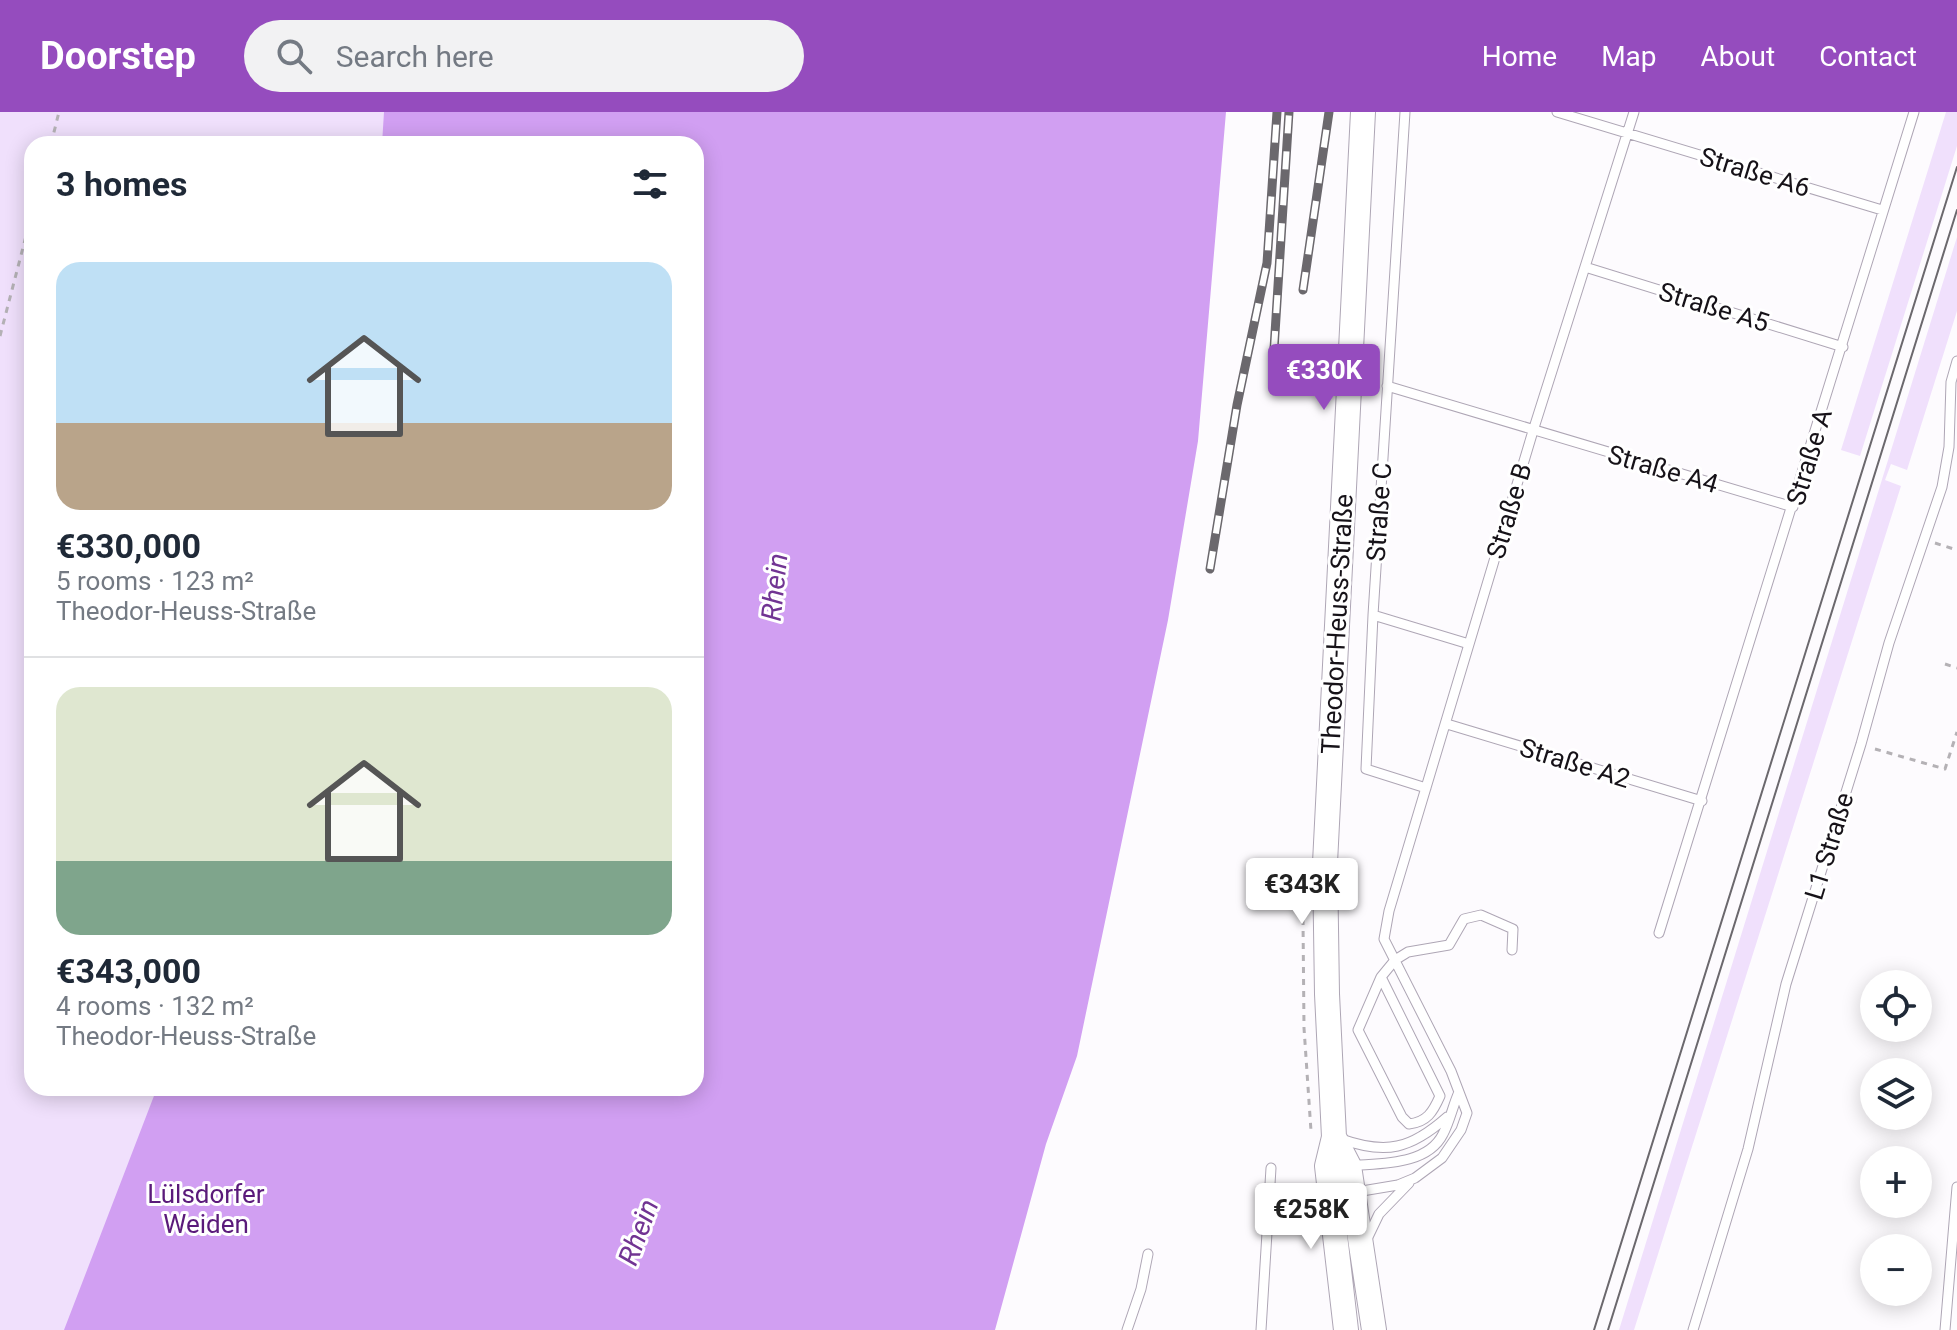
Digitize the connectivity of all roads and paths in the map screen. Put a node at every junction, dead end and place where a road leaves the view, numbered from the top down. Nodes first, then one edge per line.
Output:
1 (59, 112) edge
2 (1363, 112) edge
3 (1405, 112) edge
4 (1557, 112) edge
5 (1634, 112) edge
6 (1914, 112) edge
7 (1627, 133) junction
8 (53, 136) edge
9 (1882, 210) junction
10 (24, 244) edge
11 (1585, 267) junction
12 (0, 336) edge
13 (1843, 347) junction
14 (1957, 361) edge
15 (1387, 386) junction
16 (1533, 431) junction
17 (1793, 507) junction
18 (1924, 540) junction
19 (1957, 550) edge
20 (1373, 615) junction
21 (1469, 644) junction
22 (1945, 664) dead end
23 (1957, 668) edge
24 (1447, 724) junction
25 (1957, 732) edge
26 (1861, 744) junction
27 (1426, 788) junction
28 (1702, 801) junction
29 (1659, 933) dead end
30 (1512, 950) dead end
31 (1395, 960) junction
32 (1381, 977) junction
33 (1459, 1092) junction
34 (1449, 1115) junction
35 (1334, 1137) junction
36 (1338, 1166) junction
37 (1271, 1168) dead end
38 (1415, 1178) junction
39 (1957, 1187) edge
40 (1341, 1193) junction
41 (1362, 1252) junction
42 (1148, 1254) dead end
43 (1127, 1330) edge
44 (1261, 1330) edge
45 (1346, 1330) edge
46 (1374, 1330) edge
47 (1693, 1330) edge
48 (1945, 1330) edge

1 - 8 path
2 - 35 main road, Theodor-Heuss-Straße
3 - 15 lane, Straße C
4 - 7 lane, Straße A6
5 - 7 lane, Straße B
6 - 9 lane, Straße A
7 - 9 lane, Straße A6
7 - 11 lane, Straße B
9 - 13 lane, Straße A
10 - 12 path
11 - 13 lane, Straße A5
11 - 16 lane, Straße B
13 - 17 lane, Straße A
14 - 18 lane, L1 Straße
15 - 16 lane, Straße A4
15 - 20 lane, Straße C
16 - 17 lane, Straße A4
16 - 21 lane, Straße B
17 - 28 lane, Straße A
18 - 19 path
18 - 26 lane, L1 Straße
20 - 21 lane
20 - 27 lane, Straße C
21 - 24 lane, Straße B
22 - 23 path
24 - 27 lane, Straße B
24 - 28 lane, Straße A2
25 - 26 path
26 - 47 lane, L1 Straße
27 - 31 lane, Straße B
28 - 29 lane, Straße A
30 - 31 lane
31 - 32 lane
31 - 33 lane, Straße B
32 - 32 lane
33 - 34 lane
33 - 38 lane
34 - 35 lane
34 - 36 lane
35 - 36 main road, Theodor-Heuss-Straße
36 - 40 main road, Theodor-Heuss-Straße
37 - 44 lane
38 - 40 lane
38 - 41 lane
39 - 48 lane
40 - 41 main road
40 - 45 main road
41 - 46 main road
42 - 43 lane

